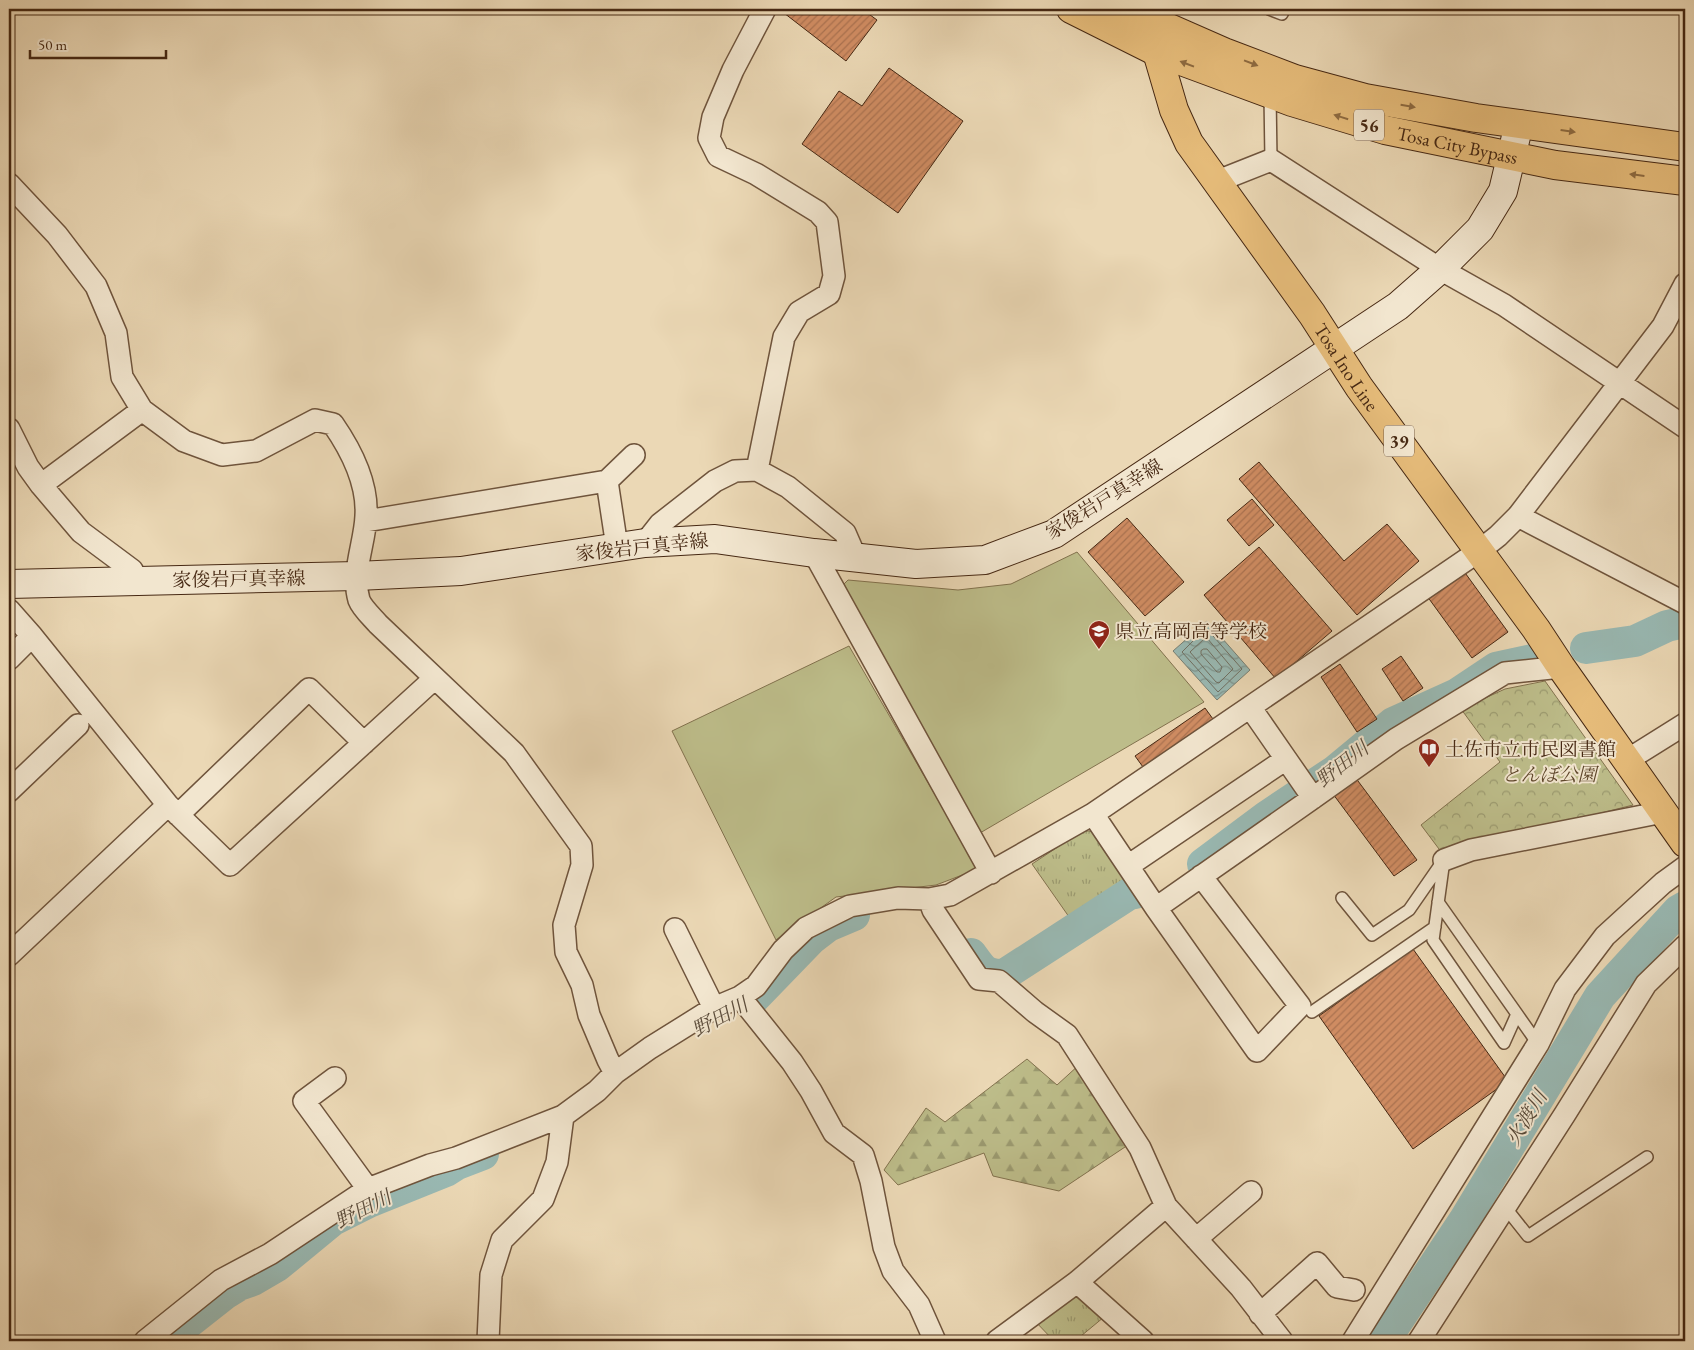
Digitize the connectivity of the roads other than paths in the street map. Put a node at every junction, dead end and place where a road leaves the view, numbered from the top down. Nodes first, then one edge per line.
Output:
1 (765, 9) edge
2 (1071, 9) edge
3 (1126, 9) edge
4 (1269, 9) edge
5 (1284, 9) edge
6 (1154, 15) edge
7 (1157, 52) junction
8 (1270, 94) junction
9 (1519, 124) junction
10 (1685, 148) edge
11 (1512, 156) junction
12 (1271, 160) junction
13 (1218, 181) junction
14 (1685, 181) edge
15 (12, 192) edge
16 (1440, 269) junction
17 (1685, 284) edge
18 (1335, 349) junction
19 (1619, 384) junction
20 (142, 410) junction
21 (1685, 427) edge
22 (9, 429) edge
23 (634, 455) dead end
24 (757, 470) junction
25 (607, 481) junction
26 (41, 485) junction
27 (1518, 516) junction
28 (366, 521) junction
29 (645, 543) junction
30 (617, 547) junction
31 (1479, 551) junction
32 (814, 553) junction
33 (855, 556) junction
34 (357, 576) junction
35 (138, 581) junction
36 (9, 584) edge
37 (1685, 604) edge
38 (9, 610) edge
39 (32, 636) junction
40 (9, 659) edge
41 (1561, 667) junction
42 (435, 678) junction
43 (1250, 707) junction
44 (1685, 724) edge
45 (78, 725) dead end
46 (364, 743) junction
47 (1286, 759) junction
48 (1626, 761) junction
49 (9, 791) edge
50 (1314, 798) junction
51 (173, 810) junction
52 (1663, 812) junction
53 (1093, 814) junction
54 (1685, 843) edge
55 (1444, 860) junction
56 (1128, 866) junction
57 (1685, 867) edge
58 (991, 873) junction
59 (1201, 876) junction
60 (1342, 898) dead end
61 (929, 899) junction
62 (1438, 902) junction
63 (1156, 908) junction
64 (1435, 927) junction
65 (675, 930) dead end
66 (1685, 946) edge
67 (9, 955) edge
68 (740, 997) junction
69 (714, 1008) junction
70 (1312, 1012) dead end
71 (1517, 1014) junction
72 (1538, 1044) junction
73 (615, 1073) junction
74 (335, 1078) dead end
75 (563, 1116) junction
76 (1647, 1157) dead end
77 (368, 1188) junction
78 (1252, 1192) dead end
79 (1166, 1206) junction
80 (1505, 1207) junction
81 (1196, 1239) junction
82 (1078, 1282) junction
83 (1354, 1290) dead end
84 (1260, 1314) junction
85 (145, 1341) edge
86 (488, 1341) edge
87 (935, 1341) edge
88 (997, 1341) edge
89 (1143, 1341) edge
90 (1282, 1341) edge
91 (1353, 1341) edge
92 (1419, 1341) edge

1 - 24 street
2 - 7 main road, Tosa City Bypass / 56
3 - 6 main road, Tosa City Bypass / 56
4 - 5 lane
6 - 7 main road, Tosa Ino Line / 39
6 -> 9 main road, Tosa City Bypass / 56
8 -> 7 main road, Tosa City Bypass / 56
7 - 13 main road, Tosa Ino Line / 39
11 -> 8 main road, Tosa City Bypass / 56
8 - 12 lane
9 -> 10 main road, Tosa City Bypass / 56
9 - 11 main road, 家俊岩戸真幸線
14 -> 11 main road, Tosa City Bypass / 56
11 - 16 main road, 家俊岩戸真幸線
12 - 13 street
12 - 16 street
13 - 18 main road, Tosa Ino Line / 39
15 - 20 street
16 - 18 main road, 家俊岩戸真幸線
16 - 19 street
17 - 19 street
18 - 31 main road, Tosa Ino Line / 39
18 - 33 main road, 家俊岩戸真幸線
19 - 21 street
19 - 27 street
20 - 26 street
20 - 28 street
22 - 26 street
23 - 25 street
24 - 29 street
24 - 33 street
25 - 28 street
25 - 30 street
26 - 35 street
27 - 31 street
27 - 37 street
28 - 34 street
29 - 30 main road, 家俊岩戸真幸線
29 - 32 main road, 家俊岩戸真幸線
30 - 34 main road, 家俊岩戸真幸線
31 - 41 main road, Tosa Ino Line / 39
31 - 43 street
32 - 33 main road, 家俊岩戸真幸線
32 - 58 street
34 - 35 main road, 家俊岩戸真幸線
34 - 42 street
35 - 36 main road, 家俊岩戸真幸線
38 - 39 street
39 - 40 street
39 - 51 street
41 - 48 main road, Tosa Ino Line / 39
41 - 50 street
42 - 46 street
42 - 73 street
43 - 47 street
43 - 53 street
44 - 48 street
45 - 49 street
46 - 51 street
46 - 51 street
47 - 50 street
47 - 56 street
48 - 52 main road, Tosa Ino Line / 39
50 - 59 street
51 - 67 street
52 - 54 main road, Tosa Ino Line / 39
52 - 55 street
53 - 56 street
53 - 58 street
55 - 60 lane
55 - 62 lane
56 - 63 street
57 - 72 street
58 - 61 street
59 - 63 street
59 - 63 street
61 - 68 street
61 - 79 street
62 - 64 lane
62 - 71 lane
64 - 70 lane
64 - 71 lane
65 - 69 street
66 - 80 street
68 - 69 street
68 - 87 street
69 - 73 street
71 - 72 lane
72 - 91 street
73 - 75 street
74 - 77 street
75 - 77 street
75 - 86 street
76 - 80 lane
77 - 85 street
78 - 81 street
79 - 81 street
79 - 82 street
80 - 92 street
81 - 84 street
82 - 88 street
82 - 89 street
83 - 84 street
84 - 90 street

